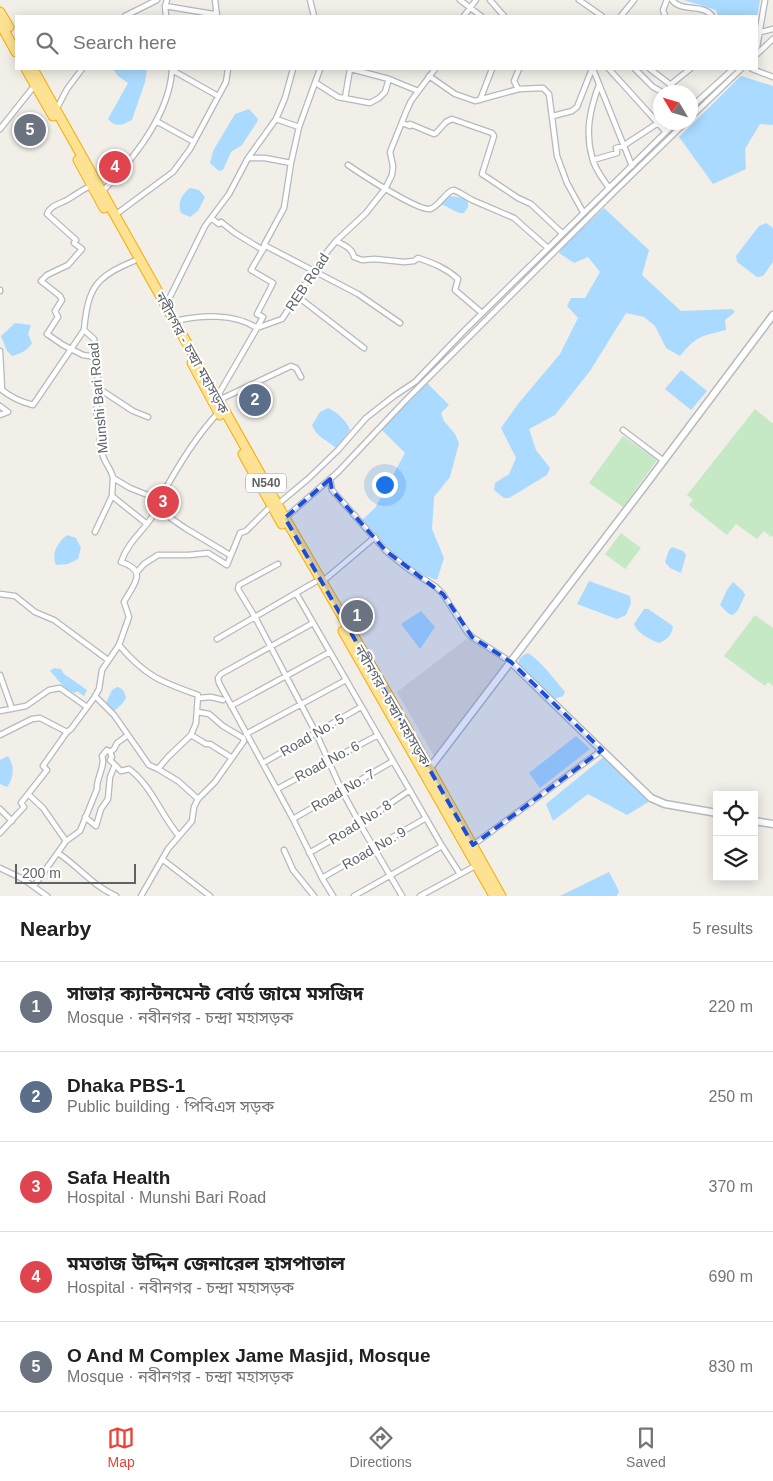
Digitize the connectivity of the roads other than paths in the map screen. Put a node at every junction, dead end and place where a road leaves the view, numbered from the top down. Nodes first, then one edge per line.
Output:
1 (157, 0) edge
2 (167, 0) edge
3 (215, 0) edge
4 (310, 0) edge
5 (460, 0) edge
6 (476, 0) edge
7 (490, 0) edge
8 (579, 0) edge
9 (634, 0) edge
10 (666, 0) edge
11 (672, 0) edge
12 (764, 0) edge
13 (166, 6) junction
14 (470, 8) junction
15 (0, 12) edge
16 (127, 15) edge
17 (166, 15) edge
18 (217, 15) edge
19 (314, 15) edge
20 (465, 15) edge
21 (480, 15) edge
22 (503, 15) edge
23 (601, 15) edge
24 (622, 15) edge
25 (665, 15) edge
26 (710, 15) edge
27 (0, 23) edge
28 (773, 29) edge
29 (758, 33) edge
30 (15, 38) edge
31 (773, 39) edge
32 (15, 50) edge
33 (758, 53) edge
34 (27, 70) edge
35 (34, 70) edge
36 (81, 70) edge
37 (172, 70) edge
38 (174, 70) edge
39 (228, 70) edge
40 (293, 70) edge
41 (320, 70) edge
42 (350, 70) edge
43 (354, 70) edge
44 (434, 70) edge
45 (492, 70) edge
46 (519, 70) edge
47 (592, 70) edge
48 (592, 70) edge
49 (610, 70) edge
50 (636, 70) edge
51 (651, 70) edge
52 (689, 70) edge
53 (732, 70) edge
54 (740, 70) edge
55 (755, 70) edge
56 (429, 76) junction
57 (773, 77) edge
58 (389, 79) junction
59 (316, 83) junction
60 (35, 85) junction
61 (599, 85) junction
62 (670, 85) joint
63 (653, 87) edge
64 (518, 89) junction
65 (418, 91) junction
66 (218, 96) junction
67 (345, 98) junction
68 (480, 100) junction
69 (698, 101) edge
70 (56, 110) junction
71 (698, 110) edge
72 (553, 116) junction
73 (653, 117) edge
74 (276, 119) junction
75 (156, 121) junction
76 (402, 123) junction
77 (653, 126) edge
78 (299, 127) junction
79 (0, 129) edge
80 (64, 130) junction
81 (678, 130) edge
82 (666, 132) edge
83 (194, 142) junction
84 (623, 146) junction
85 (249, 158) junction
86 (593, 160) junction
87 (291, 163) junction
88 (348, 166) dead end
89 (632, 166) junction
90 (91, 186) junction
91 (609, 188) junction
92 (385, 189) junction
93 (102, 192) junction
94 (584, 212) junction
95 (115, 215) junction
96 (211, 218) junction
97 (562, 233) junction
98 (336, 241) junction
99 (264, 248) junction
100 (548, 248) junction
101 (134, 261) junction
102 (314, 272) junction
103 (297, 296) junction
104 (166, 305) junction
105 (482, 313) junction
106 (773, 315) edge
107 (175, 321) junction
108 (400, 323) dead end
109 (257, 328) junction
110 (84, 330) junction
111 (364, 348) dead end
112 (71, 349) junction
113 (0, 351) edge
114 (96, 357) junction
115 (302, 377) dead end
116 (98, 388) junction
117 (218, 399) junction
118 (0, 406) edge
119 (219, 412) junction
120 (0, 415) edge
121 (148, 417) dead end
122 (623, 430) dead end
123 (664, 461) junction
124 (113, 478) junction
125 (330, 479) junction
126 (112, 496) junction
127 (160, 500) junction
128 (275, 505) junction
129 (156, 508) junction
130 (285, 518) junction
131 (147, 524) junction
132 (95, 532) dead end
133 (374, 537) junction
134 (230, 555) junction
135 (278, 564) dead end
136 (136, 572) junction
137 (319, 582) junction
138 (296, 593) junction
139 (0, 594) edge
140 (255, 617) junction
141 (313, 623) junction
142 (217, 639) dead end
143 (119, 645) junction
144 (270, 646) junction
145 (330, 652) junction
146 (108, 660) junction
147 (511, 662) junction
148 (0, 675) edge
149 (286, 676) junction
150 (346, 680) junction
151 (95, 696) junction
152 (199, 698) junction
153 (222, 700) dead end
154 (301, 705) junction
155 (232, 706) junction
156 (87, 707) junction
157 (362, 707) junction
158 (12, 709) junction
159 (0, 711) edge
160 (198, 712) junction
161 (67, 732) junction
162 (316, 733) junction
163 (246, 734) junction
164 (0, 735) edge
165 (128, 735) junction
166 (191, 735) junction
167 (378, 735) junction
168 (602, 750) junction
169 (110, 752) junction
170 (232, 758) junction
171 (328, 760) junction
172 (393, 761) junction
173 (262, 763) junction
174 (116, 765) junction
175 (158, 769) junction
176 (429, 769) junction
177 (277, 788) junction
178 (410, 790) junction
179 (342, 791) junction
180 (28, 794) junction
181 (198, 799) junction
182 (0, 809) edge
183 (713, 813) edge
184 (85, 817) junction
185 (426, 818) junction
186 (293, 819) junction
187 (12, 821) junction
188 (758, 822) edge
189 (360, 824) junction
190 (773, 824) edge
191 (0, 833) edge
192 (180, 836) junction
193 (66, 842) junction
194 (473, 845) junction
195 (442, 846) junction
196 (374, 848) junction
197 (284, 850) dead end
198 (58, 852) junction
199 (309, 853) junction
200 (162, 859) junction
201 (477, 865) junction
202 (0, 868) edge
203 (460, 874) junction
204 (390, 875) junction
205 (322, 878) junction
206 (34, 886) junction
207 (44, 895) edge
208 (116, 896) edge
209 (141, 896) edge
210 (210, 896) edge
211 (314, 896) edge
212 (333, 896) edge
213 (354, 896) edge
214 (402, 896) edge
215 (420, 896) edge
216 (494, 896) edge
217 (501, 896) edge

1 - 16 street
2 - 13 street
3 - 18 street
4 - 19 street
5 - 14 street
6 - 14 street
7 - 22 street
8 - 23 street
9 - 24 street
10 - 25 street
11 - 26 street
12 - 29 street
13 - 17 street
13 - 18 street
14 - 20 street
14 - 21 street
15 - 30 highway
27 - 32 highway
28 - 29 street
31 - 33 street
34 - 60 highway, নবীনগর - চন্দ্রা মহাসড়ক / N540
35 - 70 highway, নবীনগর - চন্দ্রা মহাসড়ক / N540
36 - 70 street
37 - 75 street
38 - 66 street
39 - 66 street
40 - 74 street
41 - 59 street
42 - 67 street
43 - 58 street
44 - 56 street, REB Road
45 - 68 street
46 - 64 street
47 - 61 street
48 - 72 street
49 - 73 street
50 - 63 street
51 - 62 street
52 - 62 street
53 - 69 street
54 - 71 street
55 - 57 street
56 - 65 street, REB Road
56 - 68 street
58 - 65 street
58 - 67 street
59 - 67 street
59 - 78 street
60 - 79 street
60 - 80 highway, নবীনগর - চন্দ্রা মহাসড়ক / N540
61 - 84 street
61 - 86 street
64 - 68 street
64 - 72 street
65 - 76 street, REB Road
66 - 83 street
70 - 80 highway, নবীনগর - চন্দ্রা মহাসড়ক / N540
72 - 94 street
74 - 78 street
74 - 85 street
75 - 83 street
75 - 93 street
76 - 92 street, REB Road
76 - 97 street
77 - 84 street
78 - 87 street
80 - 90 highway, নবীনগর - চন্দ্রা মহাসড়ক / N540
80 - 93 highway, নবীনগর - চন্দ্রা মহাসড়ক / N540
81 - 125 street
82 - 89 street
83 - 95 street
84 - 86 street
84 - 89 street
85 - 87 street
85 - 96 street
86 - 91 street
87 - 99 street
88 - 92 street
89 - 91 street
90 - 101 highway, নবীনগর - চন্দ্রা মহাসড়ক / N540
90 - 112 street
91 - 94 street
92 - 98 street, REB Road
92 - 100 street
93 - 95 highway, নবীনগর - চন্দ্রা মহাসড়ক / N540
94 - 97 street
95 - 104 highway, নবীনগর - চন্দ্রা মহাসড়ক / N540
96 - 99 street
96 - 104 street
97 - 100 street
98 - 102 street, REB Road
98 - 105 street
99 - 102 street
99 - 109 street
100 - 105 street
101 - 110 street, Munshi Bari Road
101 - 119 highway, নবীনগর - চন্দ্রা মহাসড়ক / N540
102 - 103 street, REB Road
102 - 108 street
103 - 109 street, REB Road
103 - 111 street
104 - 107 highway, নবীনগর - চন্দ্রা মহাসড়ক / N540
105 - 128 street
106 - 123 street
107 - 109 street
107 - 117 highway, নবীনগর - চন্দ্রা মহাসড়ক / N540
109 - 117 street
110 - 112 street
110 - 114 street, Munshi Bari Road
112 - 113 street
112 - 114 street
114 - 116 street, Munshi Bari Road
115 - 117 street
116 - 121 street
116 - 124 street, Munshi Bari Road
117 - 128 highway, নবীনগর - চন্দ্রা মহাসড়ক / N540
118 - 120 street
119 - 127 street
119 - 128 highway, নবীনগর - চন্দ্রা মহাসড়ক / N540
122 - 123 street
123 - 147 street
124 - 126 street
124 - 127 street
125 - 130 street
125 - 133 street
126 - 131 street
126 - 132 street
127 - 129 street
128 - 130 highway, নবীনগর - চন্দ্রা মহাসড়ক / N540
128 - 134 street
128 - 137 highway, নবীনগর - চন্দ্রা মহাসড়ক / N540
129 - 131 street
129 - 134 street
130 - 137 highway, নবীনগর - চন্দ্রা মহাসড়ক / N540
131 - 136 street
133 - 137 street
133 - 147 street
134 - 136 street
135 - 140 street
136 - 143 street
137 - 138 street
137 - 176 highway, নবীনগর - চন্দ্রা মহাসড়ক / N540
137 - 201 highway, নবীনগর - চন্দ্রা মহাসড়ক / N540
138 - 140 street
138 - 141 street
139 - 146 street
140 - 142 street
140 - 144 street
141 - 144 street
141 - 145 street
143 - 146 street
143 - 152 street
144 - 149 street
144 - 155 street
145 - 149 street
145 - 150 street
146 - 151 street
147 - 168 street
147 - 176 street
148 - 158 street
149 - 154 street
149 - 155 street
150 - 154 street
150 - 157 street
151 - 156 street
151 - 165 street
152 - 153 street
152 - 160 street
154 - 162 street
154 - 163 street
155 - 163 street
156 - 158 street
156 - 161 street
157 - 162 street, Road No. 5
157 - 167 street
158 - 159 street
160 - 166 street
160 - 170 street
161 - 164 street
161 - 180 street
162 - 171 street
162 - 173 street, Road No. 5
163 - 173 street
165 - 169 street
165 - 175 street
166 - 170 street
166 - 175 street
167 - 171 street, Road No. 6
167 - 172 street
168 - 183 street
168 - 194 street
169 - 174 street
169 - 184 street
170 - 181 street
171 - 177 street, Road No. 6
171 - 179 street
172 - 178 street
172 - 179 street, Road No. 7
173 - 177 street
174 - 184 street
174 - 192 street
175 - 181 street
176 - 194 highway, নবীনগর - চন্দ্রা মহাসড়ক / N540
177 - 186 street
178 - 185 street
178 - 189 street, Road No. 8
179 - 186 street, Road No. 7
179 - 189 street
180 - 187 street
180 - 193 street
181 - 192 street
182 - 187 street
184 - 193 street
185 - 195 street
185 - 196 street, Road No. 9
186 - 199 street
187 - 191 street
188 - 190 street
189 - 196 street
189 - 199 street, Road No. 8
192 - 200 street
193 - 198 street
194 - 217 highway, নবীনগর - চন্দ্রা মহাসড়ক / N540
195 - 203 street
195 - 204 street
196 - 204 street
196 - 205 street, Road No. 9
197 - 211 street
198 - 206 street
198 - 208 street
199 - 205 street
200 - 209 street
200 - 210 street
201 - 203 street
201 - 216 highway, নবীনগর - চন্দ্রা মহাসড়ক / N540
202 - 206 street
203 - 215 street
204 - 213 street
204 - 214 street
205 - 212 street
206 - 207 street

